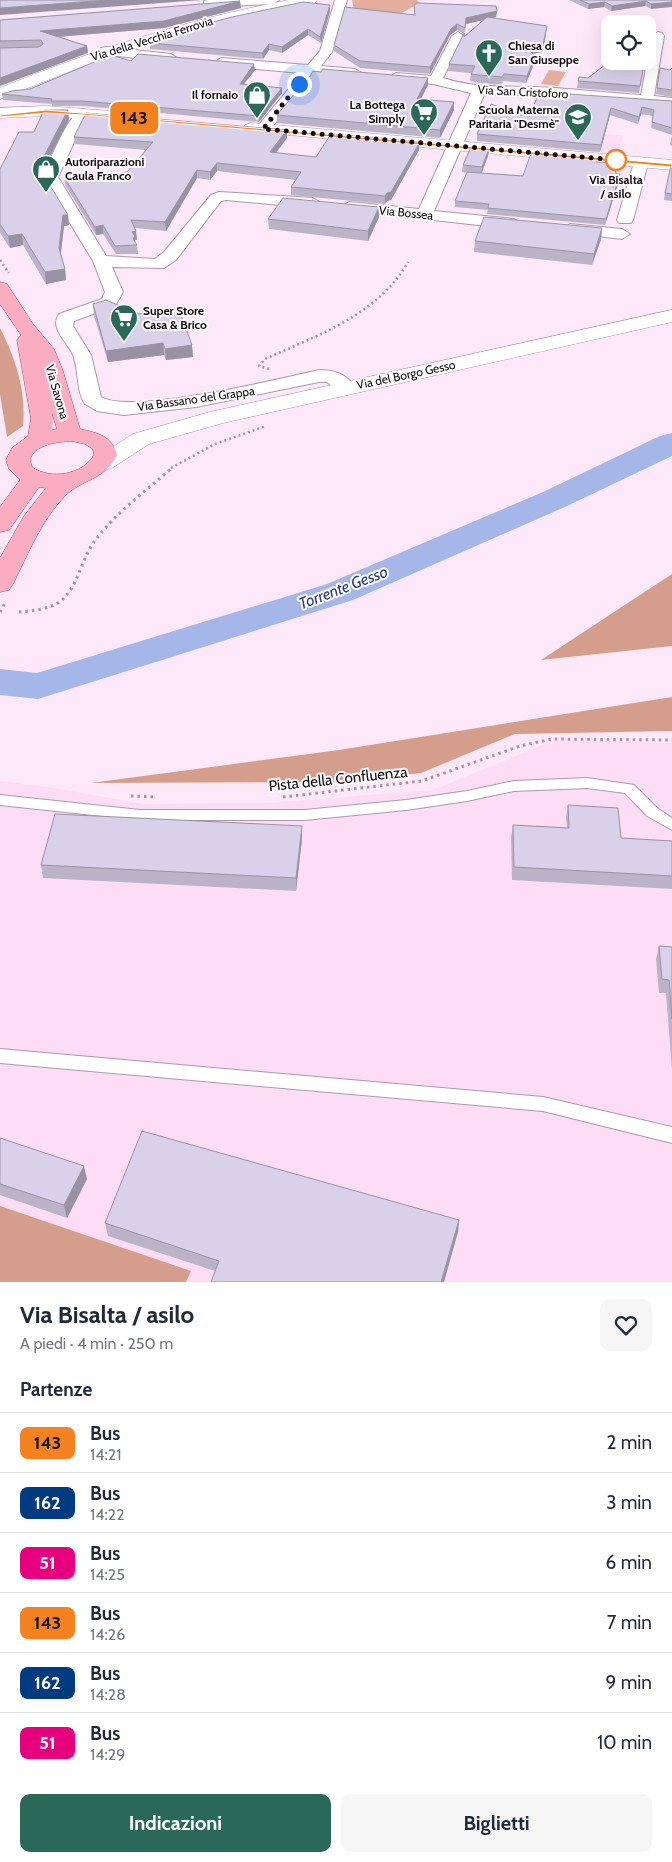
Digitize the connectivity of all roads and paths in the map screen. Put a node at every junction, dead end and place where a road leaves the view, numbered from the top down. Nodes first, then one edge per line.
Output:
1 (273, 0) edge
2 (310, 0) edge
3 (341, 0) edge
4 (225, 1) edge
5 (197, 5) edge
6 (458, 36) edge
7 (658, 36) dead end
8 (106, 51) junction
9 (121, 53) junction
10 (188, 60) edge
11 (208, 61) edge
12 (311, 69) junction
13 (367, 74) edge
14 (386, 76) edge
15 (435, 80) junction
16 (480, 91) junction
17 (1, 94) edge
18 (647, 100) junction
19 (672, 102) edge
20 (83, 113) junction
21 (2, 114) edge
22 (143, 118) edge
23 (238, 127) edge
24 (263, 129) junction
25 (453, 147) junction
26 (641, 163) junction
27 (672, 165) edge
28 (424, 215) junction
29 (526, 225) edge
30 (554, 228) edge
31 (101, 261) junction
32 (408, 262) dead end
33 (0, 288) edge
34 (672, 316) edge
35 (24, 327) junction
36 (275, 369) dead end
37 (346, 388) junction
38 (268, 426) dead end
39 (72, 434) junction
40 (39, 439) junction
41 (95, 439) junction
42 (141, 439) junction
43 (104, 463) junction
44 (33, 478) junction
45 (67, 481) junction
46 (0, 525) edge
47 (5, 594) edge
48 (0, 612) edge
49 (19, 612) dead end
50 (672, 740) edge
51 (129, 796) dead end
52 (159, 797) dead end
53 (273, 798) dead end
54 (0, 800) edge
55 (672, 825) edge
56 (0, 1056) edge
57 (672, 1135) edge

1 - 4 street
2 - 8 street, Via della Vecchia Ferrovia
3 - 12 street
4 - 5 street
6 - 15 street
7 - 18 street
8 - 9 street
8 - 17 street, Via della Vecchia Ferrovia
9 - 10 street
9 - 17 lane
11 - 12 street
12 - 13 street
12 - 24 street
14 - 15 street, Via San Cristoforo
15 - 16 street, Via San Cristoforo
16 - 18 street, Via San Cristoforo
16 - 25 street
18 - 19 street, Via San Cristoforo
20 - 21 street
20 - 22 street
20 - 31 street, Via Bassano del Grappa
23 - 24 street
24 - 25 street
25 - 26 street
25 - 28 street
26 - 27 street
26 - 30 street
28 - 29 street, Via Bossea
28 - 31 street, Via Bossea
31 - 37 street, Via Bassano del Grappa
32 - 36 path
33 - 35 main road, Via Savona
34 - 37 street, Via del Borgo Gesso
35 - 39 main road, Via Savona
35 - 40 main road, Via Savona
37 - 42 street, Via del Borgo Gesso
38 - 49 path
39 - 40 main road
39 - 41 main road
40 - 44 main road
41 - 42 street, Via del Borgo Gesso
41 - 43 main road
42 - 43 street, Via del Borgo Gesso
43 - 45 main road
44 - 45 main road
44 - 46 main road
45 - 47 main road
47 - 48 path
50 - 53 path, Pista della Confluenza
51 - 52 path
54 - 55 lane
56 - 57 lane

